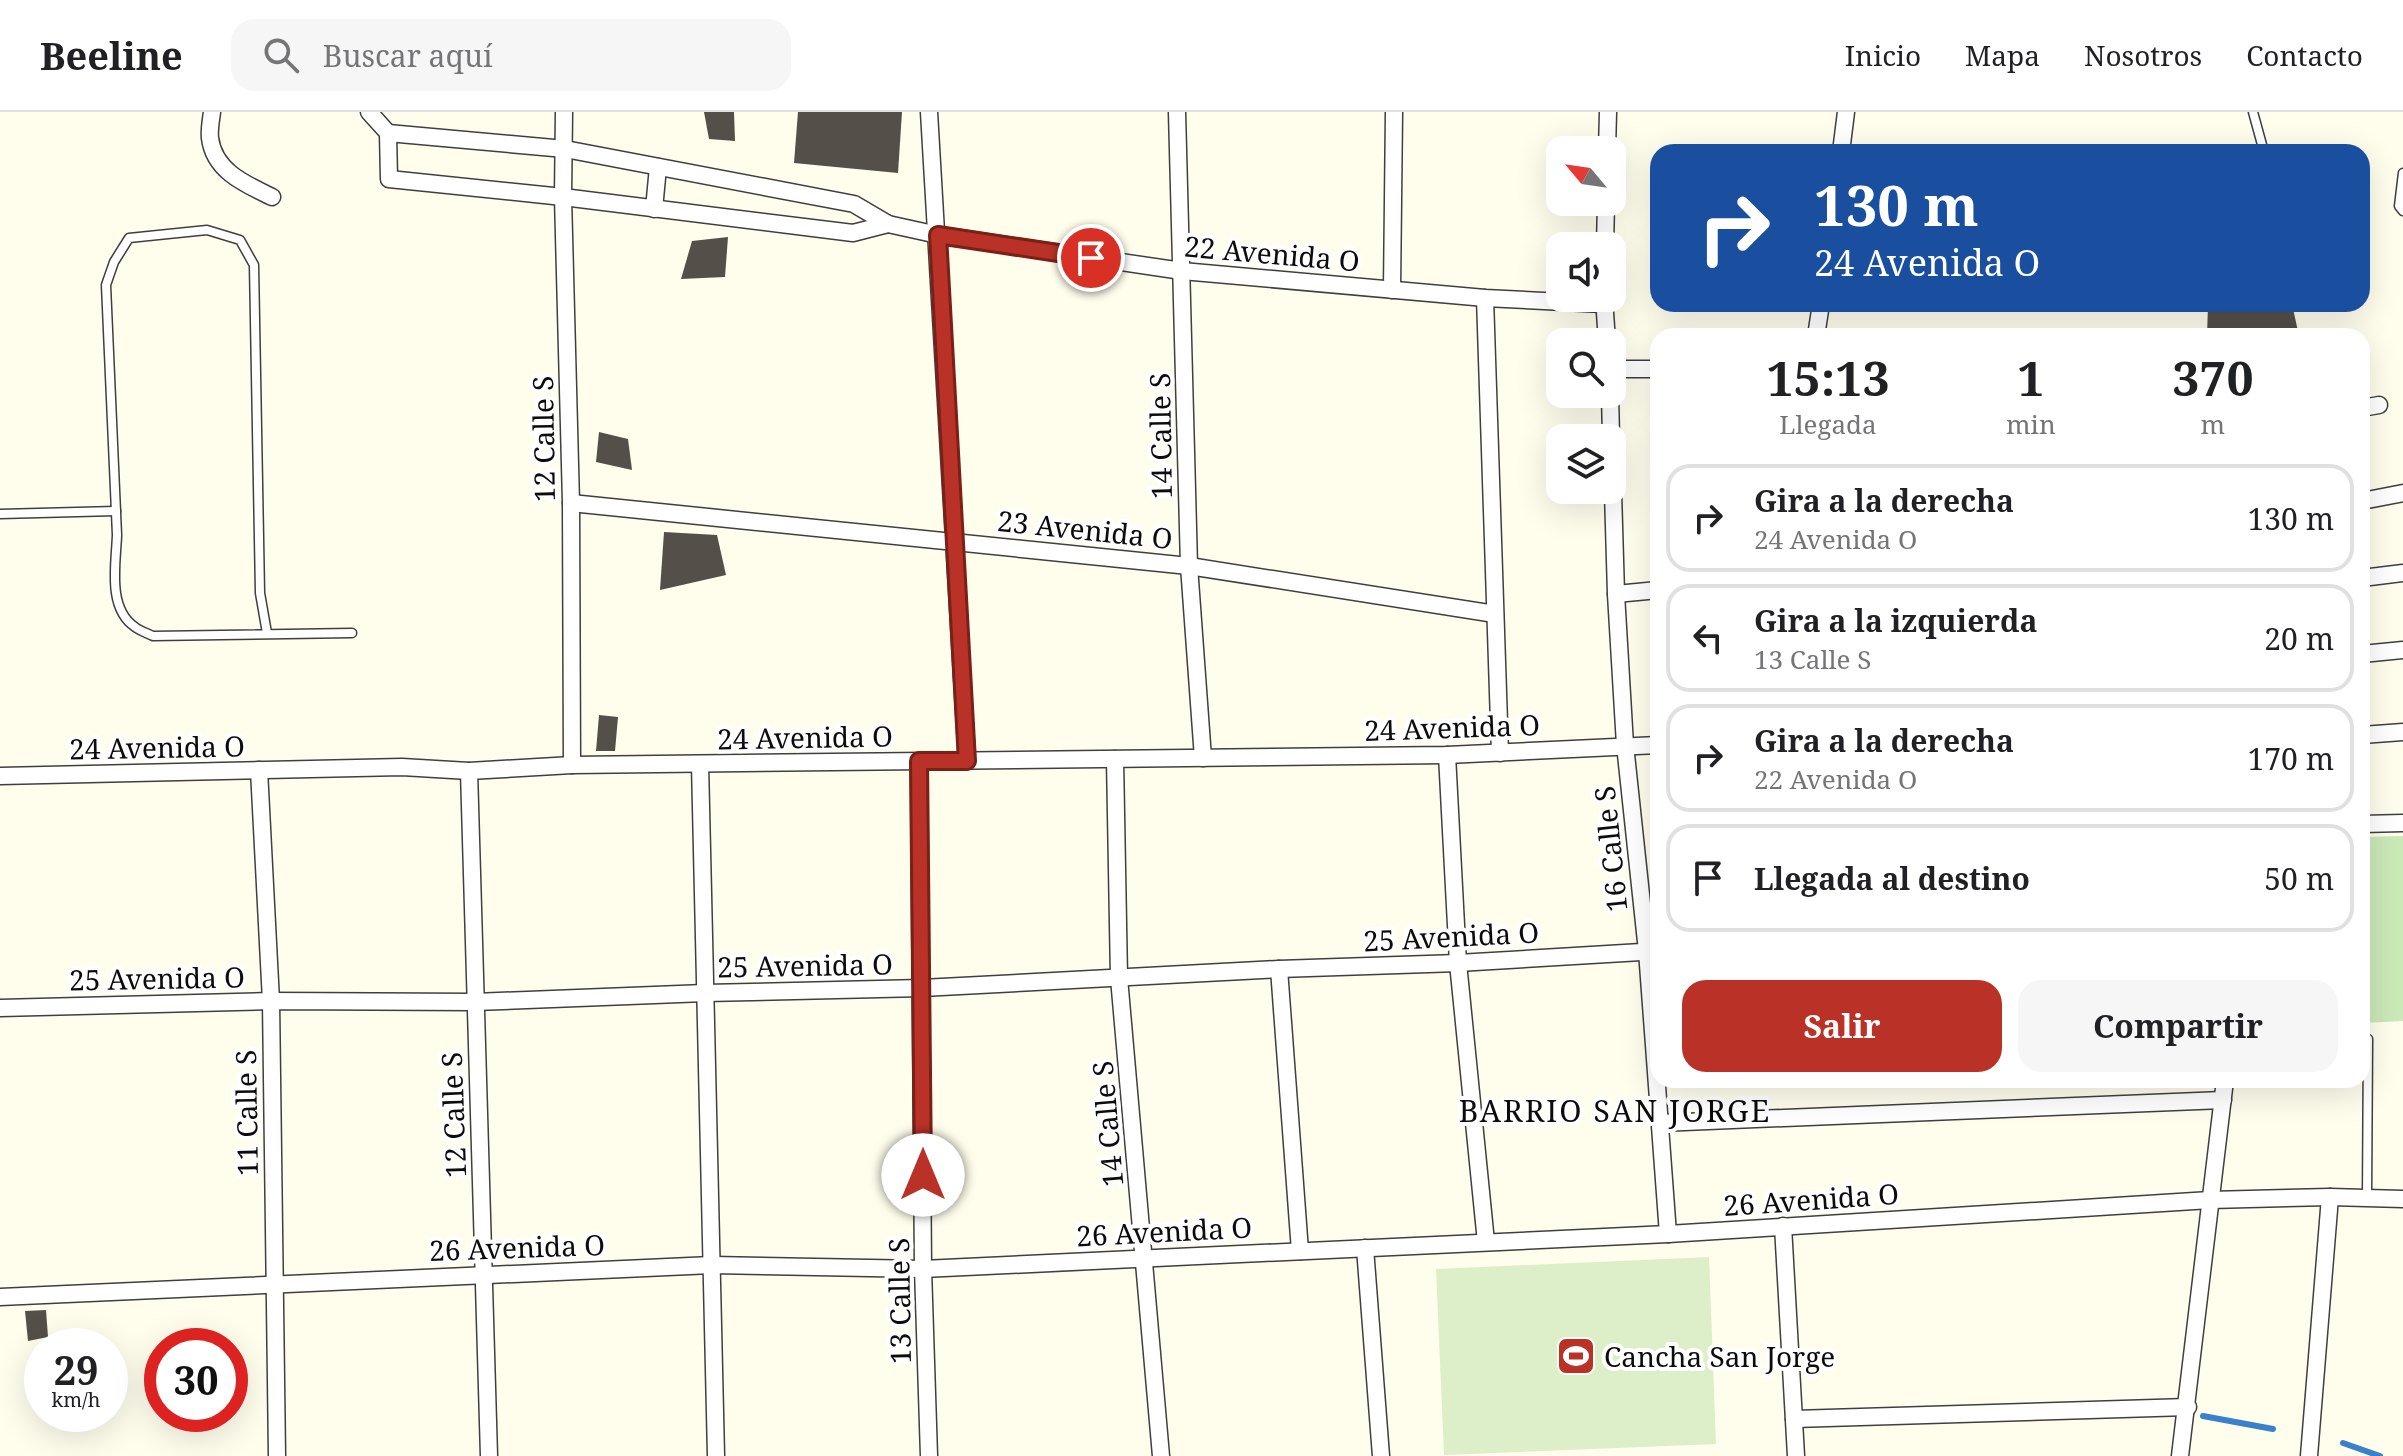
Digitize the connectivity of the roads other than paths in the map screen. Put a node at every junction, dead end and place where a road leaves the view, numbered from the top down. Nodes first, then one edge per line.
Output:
1 (212, 112) edge
2 (369, 112) edge
3 (564, 112) edge
4 (929, 112) edge
5 (1177, 112) edge
6 (1394, 112) edge
7 (1608, 112) edge
8 (1846, 112) edge
9 (2253, 112) edge
10 (388, 133) junction
11 (1607, 136) edge
12 (1842, 144) edge
13 (2262, 144) edge
14 (565, 149) junction
15 (658, 167) junction
16 (2403, 173) edge
17 (272, 197) dead end
18 (563, 197) junction
19 (654, 209) junction
20 (2403, 211) edge
21 (888, 224) junction
22 (938, 235) junction
23 (1182, 271) junction
24 (1392, 290) junction
25 (1485, 298) junction
26 (1546, 300) edge
27 (1626, 369) edge
28 (1650, 369) edge
29 (2403, 493) edge
30 (2370, 499) edge
31 (571, 503) junction
32 (1613, 504) edge
33 (116, 511) junction
34 (0, 514) edge
35 (954, 541) junction
36 (1189, 566) junction
37 (2403, 573) edge
38 (2370, 577) edge
39 (1650, 591) edge
40 (1616, 594) junction
41 (1495, 614) junction
42 (267, 633) junction
43 (352, 633) dead end
44 (2403, 650) edge
45 (2370, 653) edge
46 (2403, 732) edge
47 (2370, 734) edge
48 (1625, 745) junction
49 (1650, 745) edge
50 (1500, 753) junction
51 (1447, 755) junction
52 (1203, 758) junction
53 (1115, 759) junction
54 (919, 761) junction
55 (967, 761) junction
56 (700, 764) junction
57 (572, 765) junction
58 (259, 770) junction
59 (469, 771) junction
60 (0, 776) edge
61 (2403, 823) edge
62 (2370, 824) edge
63 (1650, 929) edge
64 (1650, 951) edge
65 (1458, 963) junction
66 (1279, 969) junction
67 (1119, 978) junction
68 (922, 988) junction
69 (705, 993) junction
70 (271, 1001) junction
71 (475, 1002) junction
72 (0, 1008) edge
73 (1659, 1088) edge
74 (2224, 1088) edge
75 (2368, 1088) edge
76 (2223, 1100) junction
77 (1660, 1123) junction
78 (2330, 1197) junction
79 (2367, 1198) junction
80 (2403, 1199) edge
81 (2210, 1200) junction
82 (1783, 1226) junction
83 (1668, 1234) junction
84 (1486, 1242) junction
85 (1365, 1248) junction
86 (1300, 1251) junction
87 (1145, 1258) junction
88 (712, 1265) junction
89 (923, 1269) junction
90 (484, 1274) junction
91 (275, 1285) junction
92 (0, 1297) edge
93 (2188, 1407) junction
94 (1794, 1419) junction
95 (277, 1456) edge
96 (489, 1456) edge
97 (716, 1456) edge
98 (929, 1456) edge
99 (1161, 1456) edge
100 (1381, 1456) edge
101 (1796, 1456) edge
102 (2180, 1456) edge
103 (2309, 1456) edge

1 - 17 street
2 - 10 street
3 - 14 street, 12 Calle S
4 - 22 street
5 - 23 street, 14 Calle S
6 - 24 street
7 - 11 street
8 - 12 street
9 - 13 lane
10 - 14 street
10 - 18 street
14 - 15 street
14 - 18 street, 12 Calle S
15 - 19 street
15 - 21 street
16 - 20 lane
18 - 19 street
18 - 31 street, 12 Calle S
19 - 21 street
21 - 22 street, 22 Avenida O
22 - 23 street, 22 Avenida O
22 - 35 street
23 - 24 street, 22 Avenida O
23 - 36 street, 14 Calle S
24 - 25 street, 22 Avenida O
25 - 26 street, 22 Avenida O
25 - 41 street
27 - 28 street
29 - 30 street
31 - 35 street, 23 Avenida O
31 - 57 street, 12 Calle S
32 - 40 street, 16 Calle S
33 - 34 lane
33 - 42 lane
33 - 42 lane
35 - 36 street, 23 Avenida O
35 - 55 street
36 - 41 street, 23 Avenida O
36 - 52 street, 14 Calle S
37 - 38 street
39 - 40 street
40 - 48 street, 16 Calle S
41 - 50 street
42 - 43 lane
44 - 45 street
46 - 47 street
48 - 49 street, 24 Avenida O
48 - 50 street, 24 Avenida O
48 - 63 street, 16 Calle S
50 - 51 street, 24 Avenida O
51 - 52 street, 24 Avenida O
51 - 65 street
52 - 53 street, 24 Avenida O
53 - 55 street, 24 Avenida O
53 - 67 street, 14 Calle S
54 - 55 street, 24 Avenida O
54 - 56 street, 24 Avenida O
54 - 68 street, 13 Calle S
56 - 57 street, 24 Avenida O
56 - 69 street
57 - 59 street, 24 Avenida O
58 - 59 street, 24 Avenida O
58 - 60 street, 24 Avenida O
58 - 70 street, 11 Calle S
59 - 71 street, 12 Calle S
61 - 62 street
64 - 65 street, 25 Avenida O
65 - 66 street, 25 Avenida O
65 - 84 street
66 - 67 street, 25 Avenida O
66 - 86 street
67 - 68 street, 25 Avenida O
67 - 87 street, 14 Calle S
68 - 69 street, 25 Avenida O
68 - 89 street, 13 Calle S
69 - 71 street, 25 Avenida O
69 - 88 street
70 - 71 street, 25 Avenida O
70 - 72 street, 25 Avenida O
70 - 91 street, 11 Calle S
71 - 90 street, 12 Calle S
73 - 77 street, 16 Calle S
74 - 76 street
75 - 79 lane
76 - 77 street
76 - 81 street
77 - 83 street, 16 Calle S
78 - 79 street, 26 Avenida O
78 - 81 street, 26 Avenida O
78 - 103 street
79 - 80 street, 26 Avenida O
81 - 82 street, 26 Avenida O
81 - 93 street
82 - 83 street, 26 Avenida O
82 - 94 street
83 - 84 street, 26 Avenida O
84 - 85 street, 26 Avenida O
85 - 86 street, 26 Avenida O
85 - 100 street
86 - 87 street, 26 Avenida O
87 - 89 street, 26 Avenida O
87 - 99 street, 14 Calle S
88 - 89 street, 26 Avenida O
88 - 90 street, 26 Avenida O
88 - 97 street
89 - 98 street, 13 Calle S
90 - 91 street, 26 Avenida O
90 - 96 street, 12 Calle S
91 - 92 street, 26 Avenida O
91 - 95 street, 11 Calle S
93 - 94 street
93 - 102 street
94 - 101 street

